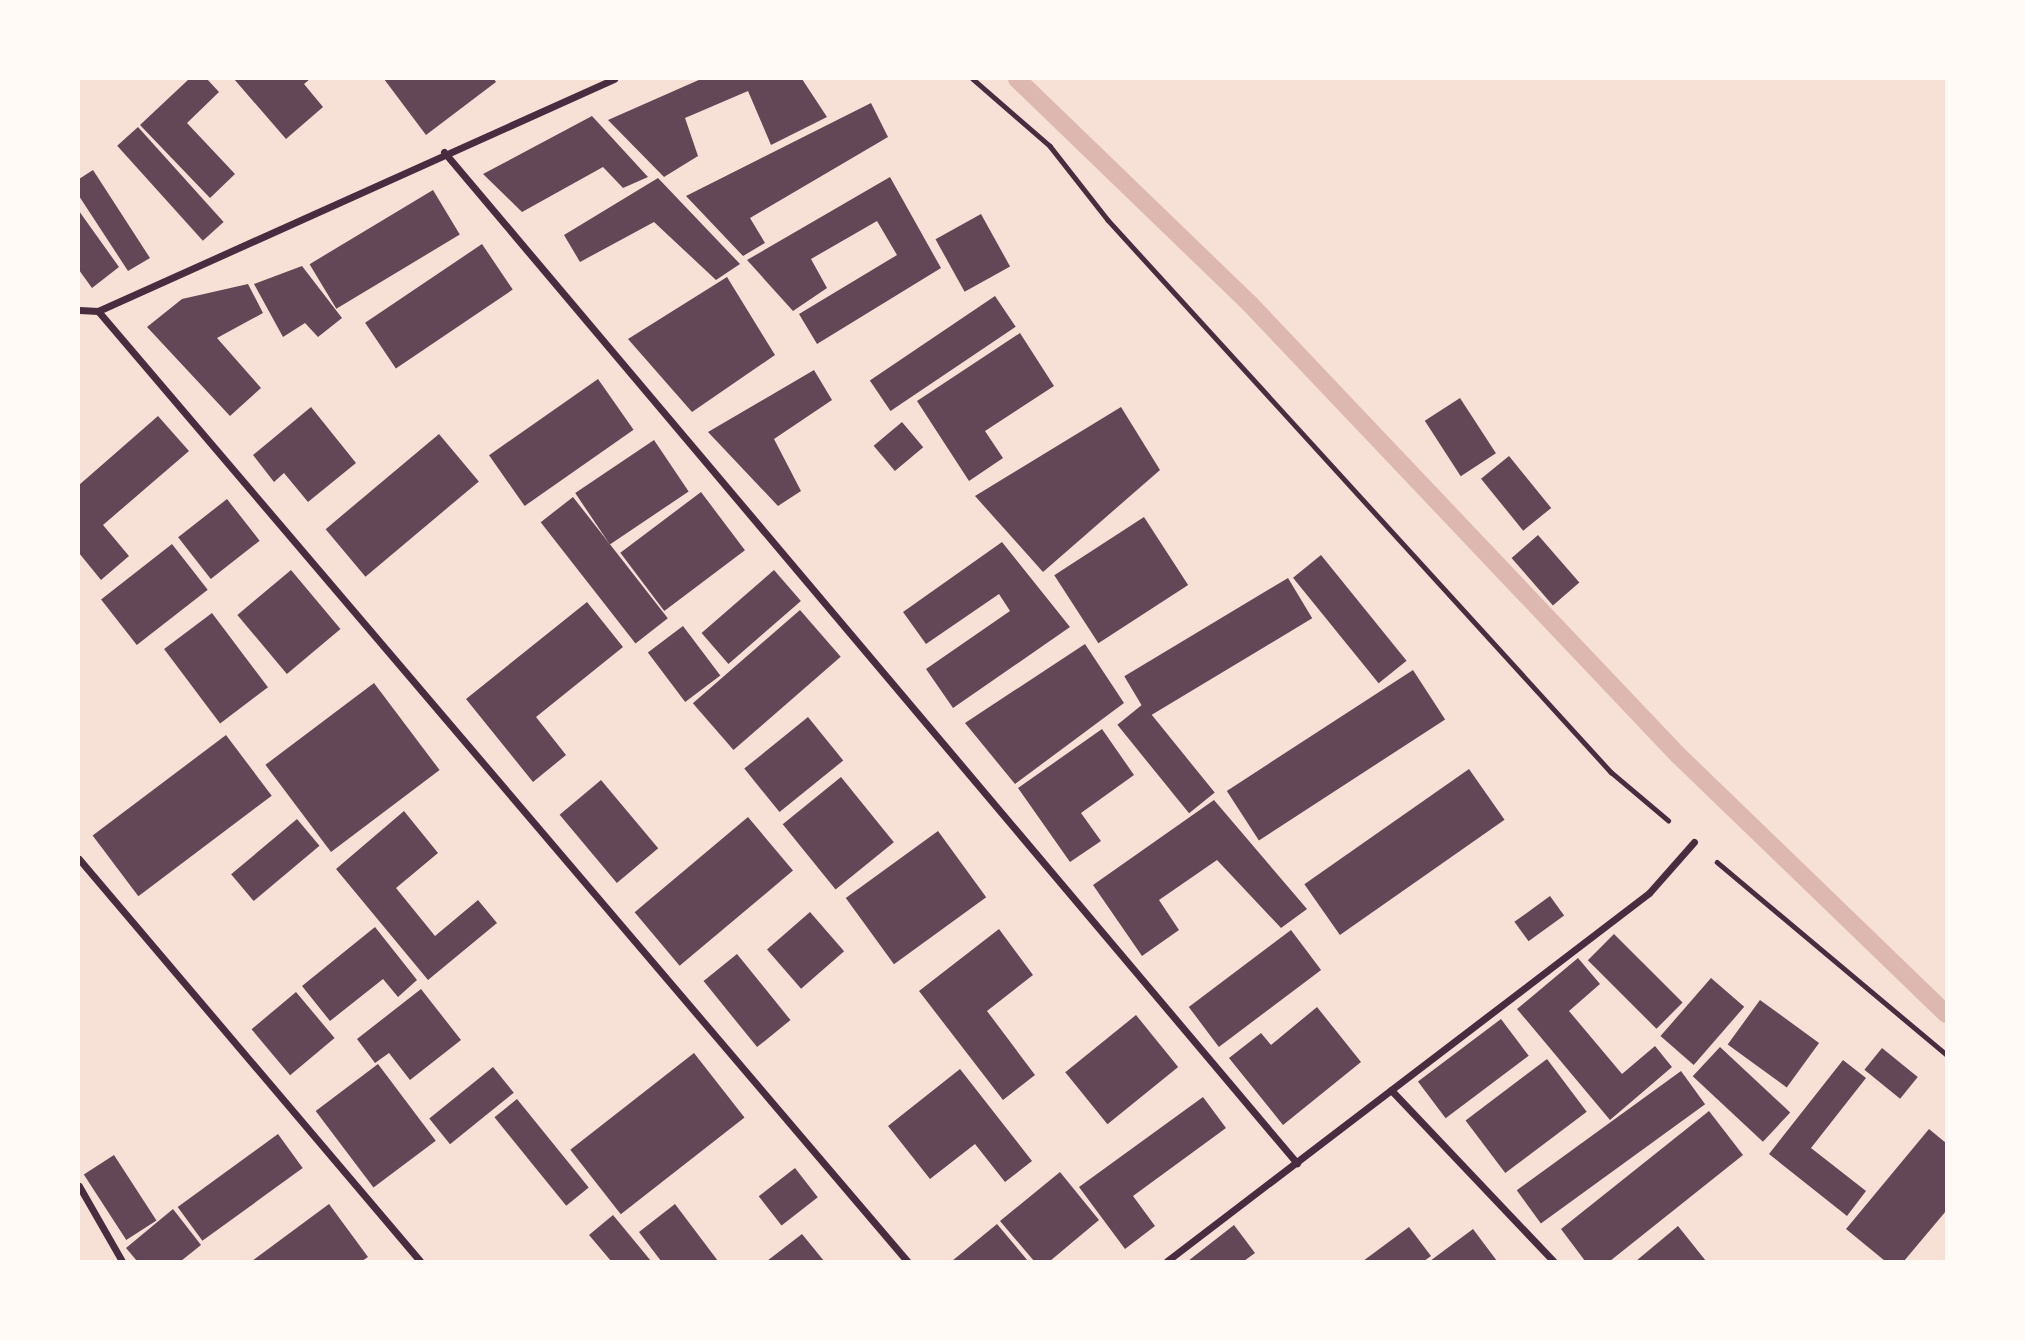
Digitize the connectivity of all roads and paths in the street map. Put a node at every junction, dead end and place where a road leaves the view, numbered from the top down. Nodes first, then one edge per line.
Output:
1 (614, 79) edge
2 (973, 79) edge
3 (444, 152) junction
4 (79, 310) edge
5 (98, 311) junction
6 (1694, 842) junction
7 (79, 859) edge
8 (1946, 1054) edge
9 (1391, 1090) junction
10 (1297, 1163) junction
11 (79, 1186) edge
12 (122, 1261) edge
13 (420, 1261) edge
14 (907, 1261) edge
15 (1167, 1261) edge
16 (1553, 1261) edge

1 - 3 street
2 - 6 path
3 - 5 street
3 - 10 street
4 - 5 street
5 - 14 street
6 - 8 path
6 - 9 street
7 - 13 street
9 - 10 street
9 - 16 street
10 - 15 street
11 - 12 street

